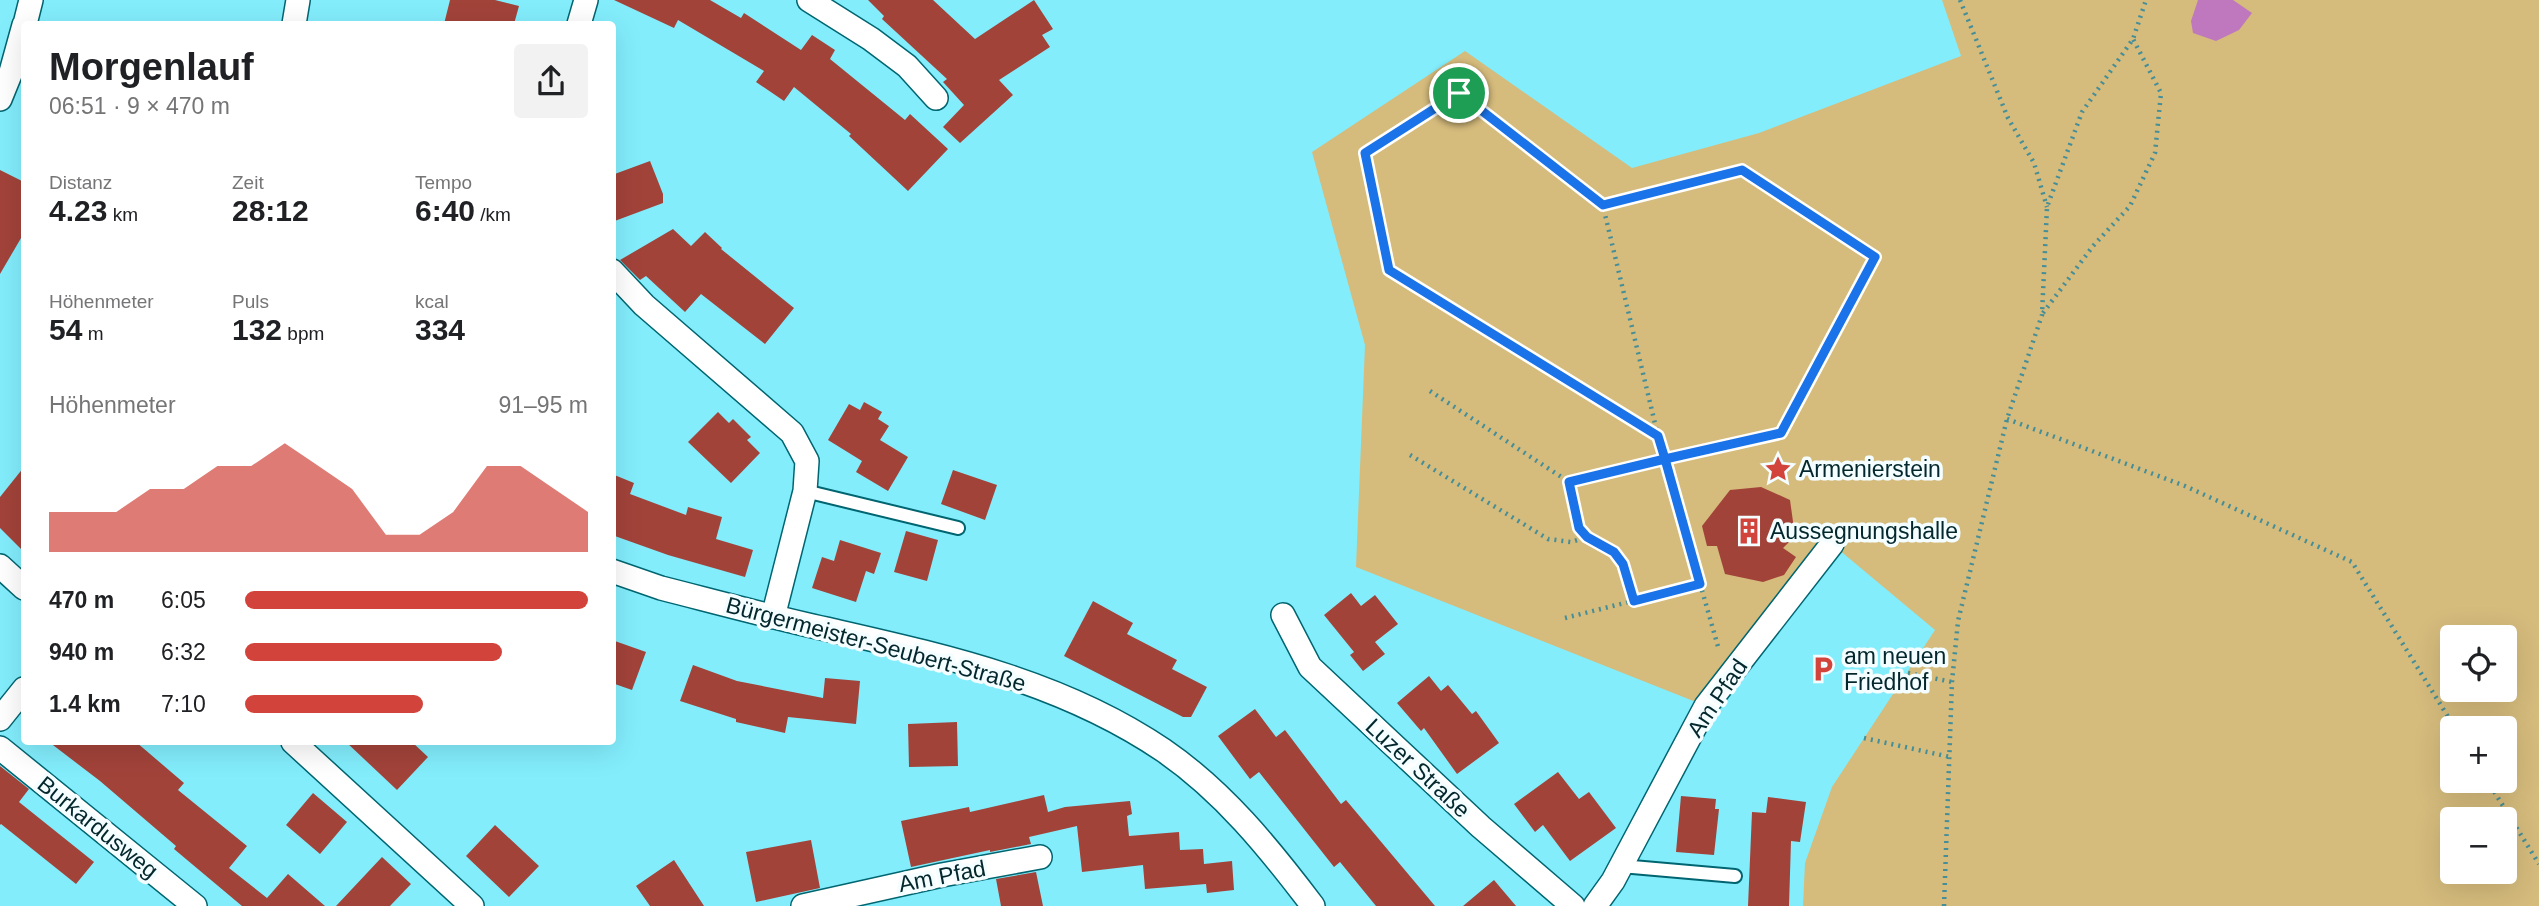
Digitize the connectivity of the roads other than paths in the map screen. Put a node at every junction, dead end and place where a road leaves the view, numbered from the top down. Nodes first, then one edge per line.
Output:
1 (32, 0) edge
2 (298, 0) edge
3 (586, 0) edge
4 (809, 0) edge
5 (26, 21) edge
6 (295, 21) edge
7 (580, 21) edge
8 (21, 38) edge
9 (936, 98) dead end
10 (0, 99) edge
11 (616, 275) edge
12 (805, 491) junction
13 (958, 528) dead end
14 (1832, 544) dead end
15 (0, 566) edge
16 (616, 572) edge
17 (21, 585) edge
18 (1283, 615) dead end
19 (773, 617) junction
20 (21, 694) edge
21 (0, 719) edge
22 (296, 745) edge
23 (0, 748) edge
24 (1041, 858) dead end
25 (1621, 866) junction
26 (1735, 876) dead end
27 (195, 906) edge
28 (472, 906) edge
29 (803, 906) edge
30 (1313, 906) edge
31 (1573, 906) edge
32 (1595, 906) edge

1 - 5 street
2 - 6 street
3 - 7 street
4 - 9 street
8 - 10 street
11 - 12 street
12 - 13 lane
12 - 19 street
14 - 25 street, Am Pfad
15 - 17 street
16 - 19 street, Bürgermeister-Seubert-Straße
18 - 31 street, Luzer Straße
19 - 30 street, Bürgermeister-Seubert-Straße
20 - 21 street
22 - 28 street
23 - 27 street, Burkardusweg
24 - 29 street, Am Pfad
25 - 26 lane
25 - 32 street, Am Pfad

